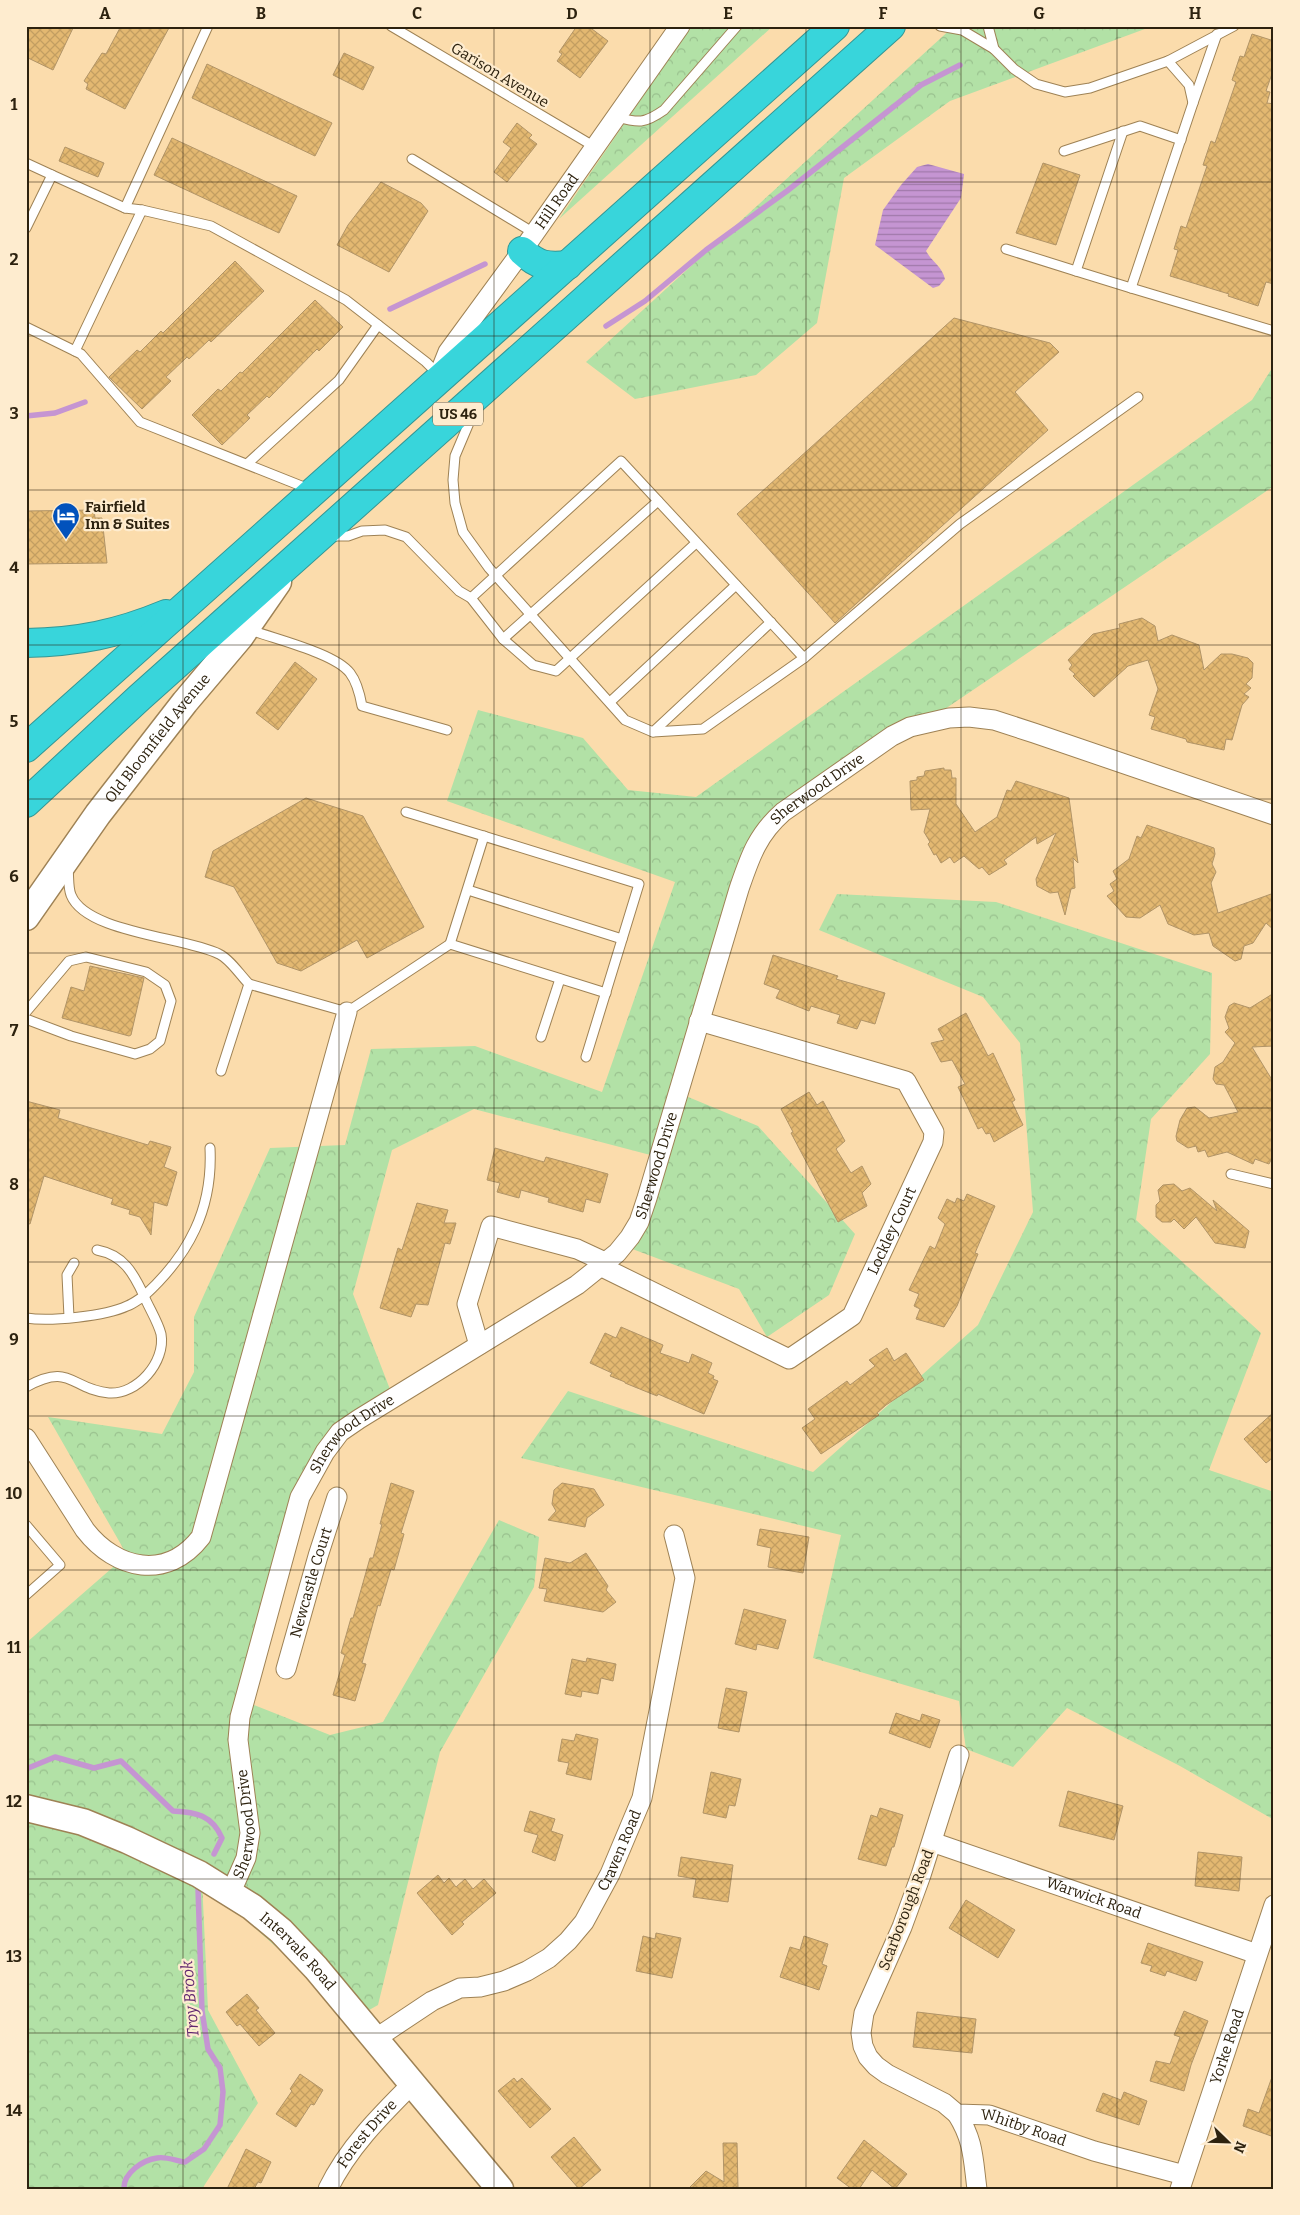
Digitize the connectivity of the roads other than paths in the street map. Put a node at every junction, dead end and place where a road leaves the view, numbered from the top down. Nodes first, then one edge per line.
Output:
1 (208, 26) edge
2 (391, 26) edge
3 (680, 26) edge
4 (737, 26) edge
5 (835, 26) edge
6 (891, 26) edge
7 (940, 26) edge
8 (988, 26) edge
9 (1234, 26) edge
10 (1217, 34) junction
11 (994, 49) junction
12 (1168, 61) junction
13 (1193, 103) junction
14 (616, 117) junction
15 (1123, 131) junction
16 (1181, 140) junction
17 (595, 146) junction
18 (1064, 150) dead end
19 (412, 159) dead end
20 (26, 163) edge
21 (52, 175) junction
22 (125, 208) junction
23 (142, 210) junction
24 (26, 228) edge
25 (528, 242) junction
26 (1006, 249) dead end
27 (568, 265) junction
28 (1076, 271) junction
29 (1131, 288) junction
30 (378, 325) junction
31 (26, 327) edge
32 (1274, 330) edge
33 (75, 351) junction
34 (441, 377) junction
35 (482, 392) junction
36 (1138, 397) dead end
37 (247, 464) junction
38 (314, 491) junction
39 (658, 501) junction
40 (321, 536) junction
41 (696, 543) junction
42 (292, 561) junction
43 (497, 576) junction
44 (736, 585) junction
45 (471, 598) junction
46 (186, 606) junction
47 (531, 615) junction
48 (771, 622) junction
49 (246, 628) junction
50 (504, 639) junction
51 (26, 644) edge
52 (570, 658) junction
53 (804, 658) junction
54 (610, 702) junction
55 (447, 730) dead end
56 (653, 732) junction
57 (26, 748) edge
58 (26, 803) edge
59 (406, 812) dead end
60 (1274, 815) edge
61 (484, 836) junction
62 (67, 858) junction
63 (468, 890) junction
64 (26, 916) edge
65 (622, 939) junction
66 (450, 944) junction
67 (560, 979) junction
68 (249, 984) junction
69 (606, 993) junction
70 (26, 1012) edge
71 (347, 1012) junction
72 (26, 1019) edge
73 (699, 1021) junction
74 (541, 1037) dead end
75 (586, 1057) dead end
76 (222, 1071) dead end
77 (210, 1148) dead end
78 (1231, 1174) dead end
79 (1274, 1184) edge
80 (97, 1250) dead end
81 (74, 1263) dead end
82 (603, 1264) junction
83 (144, 1296) junction
84 (70, 1317) junction
85 (26, 1318) edge
86 (479, 1345) junction
87 (26, 1387) edge
88 (26, 1438) edge
89 (337, 1497) dead end
90 (27, 1527) edge
91 (674, 1535) dead end
92 (286, 1548) junction
93 (318, 1556) junction
94 (26, 1595) edge
95 (286, 1669) dead end
96 (959, 1755) dead end
97 (26, 1808) edge
98 (932, 1842) junction
99 (231, 1892) junction
100 (1274, 1905) edge
101 (1257, 1954) junction
102 (375, 2039) junction
103 (412, 2084) junction
104 (957, 2114) junction
105 (1182, 2182) edge
106 (328, 2189) edge
107 (500, 2189) edge
108 (977, 2189) edge

1 - 22 lane
2 - 17 lane, Garison Avenue
3 - 14 street, Hill Road
4 - 14 lane
5 - 27 highway, US 46
6 - 35 highway, US 46
7 - 11 lane
8 - 11 lane
9 - 10 lane
10 - 12 lane
10 - 13 lane
11 - 12 lane
12 - 13 lane
13 - 16 lane
14 - 17 street, Hill Road
15 - 16 lane
15 - 18 lane
15 - 28 lane
16 - 29 lane
17 - 25 street, Hill Road
19 - 25 lane
20 - 21 lane
21 - 22 lane
21 - 24 lane
22 - 23 lane
23 - 30 lane
23 - 33 lane
25 - 27 highway
25 - 34 street, Hill Road
26 - 28 lane
27 - 34 highway, US 46
28 - 29 lane
29 - 32 lane
30 - 34 lane
30 - 37 lane
31 - 33 lane
33 - 37 lane
34 - 38 highway, US 46
35 - 40 highway, US 46
35 - 43 lane
36 - 53 lane
37 - 38 lane
38 - 46 highway, US 46
39 - 41 lane
39 - 43 lane
39 - 47 lane
40 - 42 highway, US 46
40 - 45 lane
41 - 44 lane
41 - 52 lane
42 - 49 street, Old Bloomfield Avenue
42 - 58 highway, US 46
43 - 45 lane
43 - 47 lane
44 - 48 lane
44 - 54 lane
45 - 50 lane
46 - 51 highway
46 - 57 highway, US 46
47 - 50 lane
47 - 52 lane
48 - 53 lane
48 - 56 lane
49 - 55 lane
49 - 62 street, Old Bloomfield Avenue
50 - 52 lane
52 - 54 lane
53 - 56 lane
54 - 56 lane
59 - 61 lane
60 - 73 street, Sherwood Drive
61 - 63 lane
61 - 65 lane
62 - 64 street, Old Bloomfield Avenue
62 - 68 lane
63 - 65 lane
63 - 66 lane
65 - 69 lane
66 - 67 lane
66 - 71 lane
67 - 69 lane
67 - 74 lane
68 - 71 lane
68 - 76 lane
69 - 75 lane
70 - 72 lane
71 - 88 street
73 - 82 street, Sherwood Drive
73 - 82 street, Lockley Court
77 - 83 lane
78 - 79 lane
80 - 83 lane
81 - 84 lane
82 - 86 street, Sherwood Drive
82 - 86 street
83 - 84 lane
83 - 87 lane
84 - 85 lane
86 - 92 street, Sherwood Drive
89 - 93 street, Newcastle Court
90 - 94 lane
91 - 102 street, Craven Road
92 - 93 street
92 - 99 street, Sherwood Drive
93 - 95 street, Newcastle Court
96 - 98 street, Scarborough Road
97 - 99 street, Intervale Road
98 - 101 street, Warwick Road
98 - 104 street, Scarborough Road
99 - 102 street, Intervale Road
100 - 101 street, Yorke Road
101 - 105 street, Yorke Road
102 - 103 street, Intervale Road
103 - 106 street, Forest Drive
103 - 107 street, Intervale Road
104 - 105 street, Whitby Road
104 - 108 street

